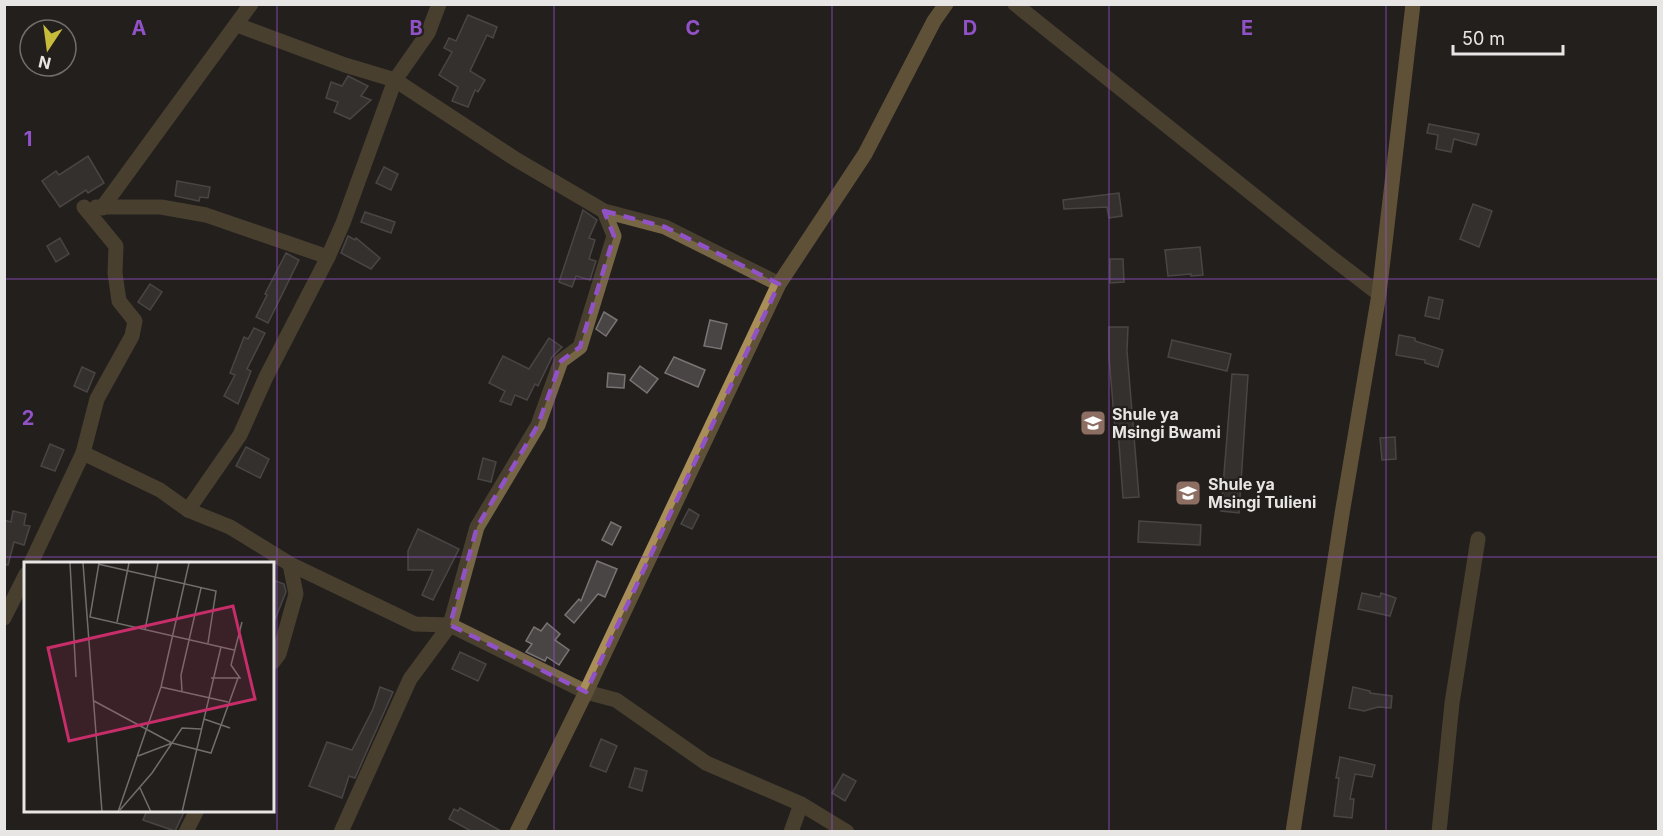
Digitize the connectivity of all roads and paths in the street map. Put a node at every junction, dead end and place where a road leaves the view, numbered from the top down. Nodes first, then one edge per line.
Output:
1 (251, 4) edge
2 (439, 4) edge
3 (946, 4) edge
4 (1015, 4) edge
5 (1413, 4) edge
6 (237, 26) junction
7 (394, 80) junction
8 (102, 208) junction
9 (604, 211) junction
10 (328, 257) junction
11 (779, 284) junction
12 (1379, 294) junction
13 (82, 453) junction
14 (188, 510) junction
15 (1478, 539) dead end
16 (31, 562) edge
17 (290, 564) junction
18 (24, 578) edge
19 (4, 618) edge
20 (450, 625) junction
21 (274, 661) edge
22 (586, 692) junction
23 (801, 804) junction
24 (195, 812) edge
25 (186, 831) edge
26 (341, 831) edge
27 (517, 831) edge
28 (790, 831) edge
29 (847, 831) edge
30 (1293, 831) edge
31 (1439, 831) edge

1 - 6 street
2 - 7 street
3 - 11 street
4 - 12 street
5 - 12 street
6 - 7 street
6 - 8 street
7 - 9 street
7 - 10 street
8 - 10 street
8 - 13 street
9 - 11 street
9 - 20 street
10 - 14 street
11 - 22 street
12 - 30 street
13 - 14 street
13 - 16 street
14 - 17 street
15 - 31 street
17 - 20 street
17 - 21 street
18 - 19 street
20 - 22 street
20 - 26 street
22 - 23 street
22 - 27 street
23 - 28 street
23 - 29 street
24 - 25 street

